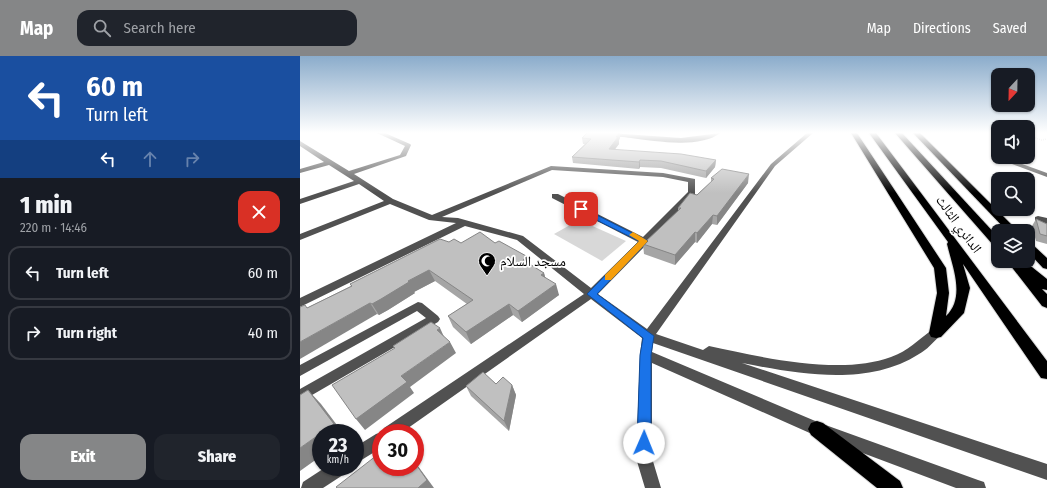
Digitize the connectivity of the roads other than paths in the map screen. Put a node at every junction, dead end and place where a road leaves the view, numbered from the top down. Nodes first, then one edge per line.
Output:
1 (315, 153) edge
2 (404, 153) edge
3 (786, 153) edge
4 (867, 153) edge
5 (887, 153) edge
6 (917, 153) edge
7 (921, 153) edge
8 (936, 153) edge
9 (922, 159) junction
10 (330, 162) junction
11 (1014, 164) dead end
12 (300, 171) edge
13 (348, 174) junction
14 (1047, 175) edge
15 (360, 182) junction
16 (555, 196) dead end
17 (390, 201) junction
18 (300, 202) edge
19 (432, 218) junction
20 (464, 223) junction
21 (1006, 224) edge
22 (991, 236) edge
23 (300, 237) edge
24 (950, 237) junction
25 (644, 241) junction
26 (1035, 253) edge
27 (1047, 265) edge
28 (1019, 268) edge
29 (1025, 268) edge
30 (1047, 286) edge
31 (591, 294) junction
32 (1047, 302) edge
33 (300, 303) edge
34 (936, 333) junction
35 (648, 336) junction
36 (667, 342) junction
37 (646, 355) junction
38 (300, 371) edge
39 (1047, 373) edge
40 (300, 396) edge
41 (402, 424) edge
42 (817, 429) junction
43 (1047, 472) edge
44 (327, 476) edge
45 (309, 488) edge
46 (653, 488) edge
47 (893, 488) edge
48 (978, 488) edge

1 - 10 street
2 - 13 street
3 - 35 street
4 - 34 highway
5 - 24 highway, الدائري الثالث
6 - 9 highway, الدائري الثالث
7 - 9 highway
8 - 21 highway
9 - 22 highway, الدائري الثالث
10 - 12 street
10 - 13 street
11 - 14 street
13 - 15 street
15 - 17 street
15 - 18 street
16 - 25 street
17 - 19 street
17 - 23 street
19 - 20 street
19 - 25 street
20 - 31 street
20 - 33 street
24 - 34 highway
24 - 39 highway, الدائري الثالث
25 - 31 street
26 - 27 highway
28 - 32 highway
29 - 30 highway
31 - 35 street
31 - 41 street
34 - 36 street
35 - 36 street
35 - 37 street
36 - 43 street
37 - 42 street
37 - 46 street
38 - 40 street
42 - 47 highway
42 - 48 street
44 - 45 street

